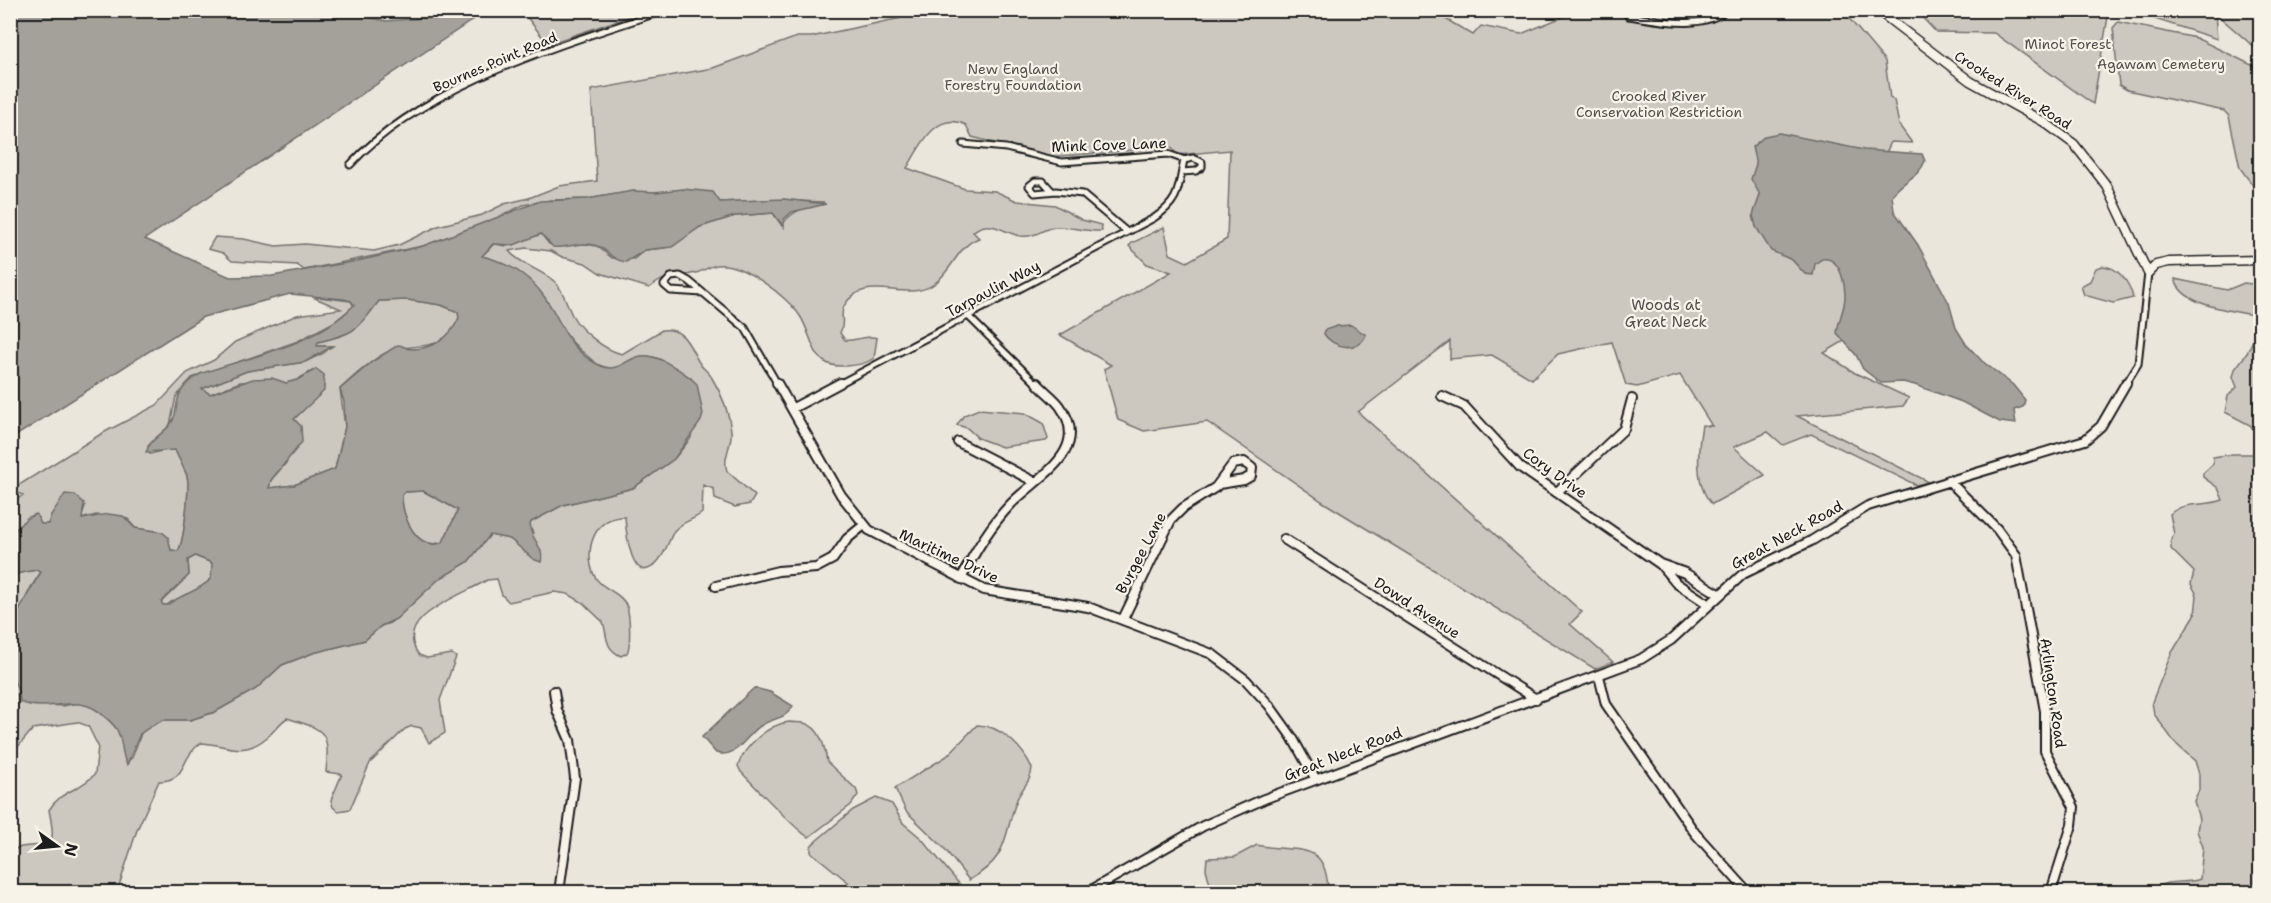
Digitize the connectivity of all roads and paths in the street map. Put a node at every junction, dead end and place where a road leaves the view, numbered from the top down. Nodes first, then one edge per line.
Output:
1 (666, 10) edge
2 (1727, 10) edge
3 (1877, 10) edge
4 (1628, 16) dead end
5 (963, 144) dead end
6 (1185, 160) junction
7 (350, 165) dead end
8 (1182, 172) junction
9 (1052, 191) dead end
10 (1127, 232) junction
11 (2260, 260) edge
12 (2148, 273) junction
13 (703, 293) junction
14 (969, 317) junction
15 (1442, 396) dead end
16 (1632, 399) dead end
17 (793, 408) junction
18 (958, 442) dead end
19 (1948, 480) junction
20 (1035, 482) junction
21 (1219, 484) junction
22 (1557, 492) junction
23 (864, 525) junction
24 (1284, 539) dead end
25 (1660, 564) junction
26 (961, 579) junction
27 (716, 586) dead end
28 (1719, 594) junction
29 (1708, 604) junction
30 (1123, 619) junction
31 (1599, 676) junction
32 (554, 691) dead end
33 (1536, 699) junction
34 (1315, 778) junction
35 (559, 892) edge
36 (1088, 892) edge
37 (1748, 892) edge
38 (2051, 892) edge

1 - 7 street, Bournes Point Road
2 - 4 street
3 - 12 street, Crooked River Road
5 - 6 street, Mink Cove Lane
6 - 8 street, Tarpaulin Way
6 - 8 street
8 - 10 street, Tarpaulin Way
9 - 10 street
10 - 14 street, Tarpaulin Way
11 - 12 street
12 - 19 street, Great Neck Road
13 - 13 street, Maritime Drive
13 - 17 street, Maritime Drive
14 - 17 street, Tarpaulin Way
14 - 20 street
15 - 22 street, Cory Drive
16 - 22 street
17 - 23 street, Maritime Drive
18 - 20 street
19 - 28 street, Great Neck Road
19 - 38 street, Arlington Road
20 - 26 street
21 - 21 street, Burgee Lane
21 - 30 street, Burgee Lane
22 - 25 street, Cory Drive
23 - 26 street, Maritime Drive
23 - 27 street
24 - 33 street, Dowd Avenue
25 - 28 street, Cory Drive
25 - 29 street, Cory Drive
26 - 30 street, Maritime Drive
28 - 29 street, Great Neck Road
29 - 31 street, Great Neck Road
30 - 34 street, Maritime Drive
31 - 33 street, Great Neck Road
31 - 37 street
32 - 35 street
33 - 34 street, Great Neck Road
34 - 36 street, Great Neck Road

